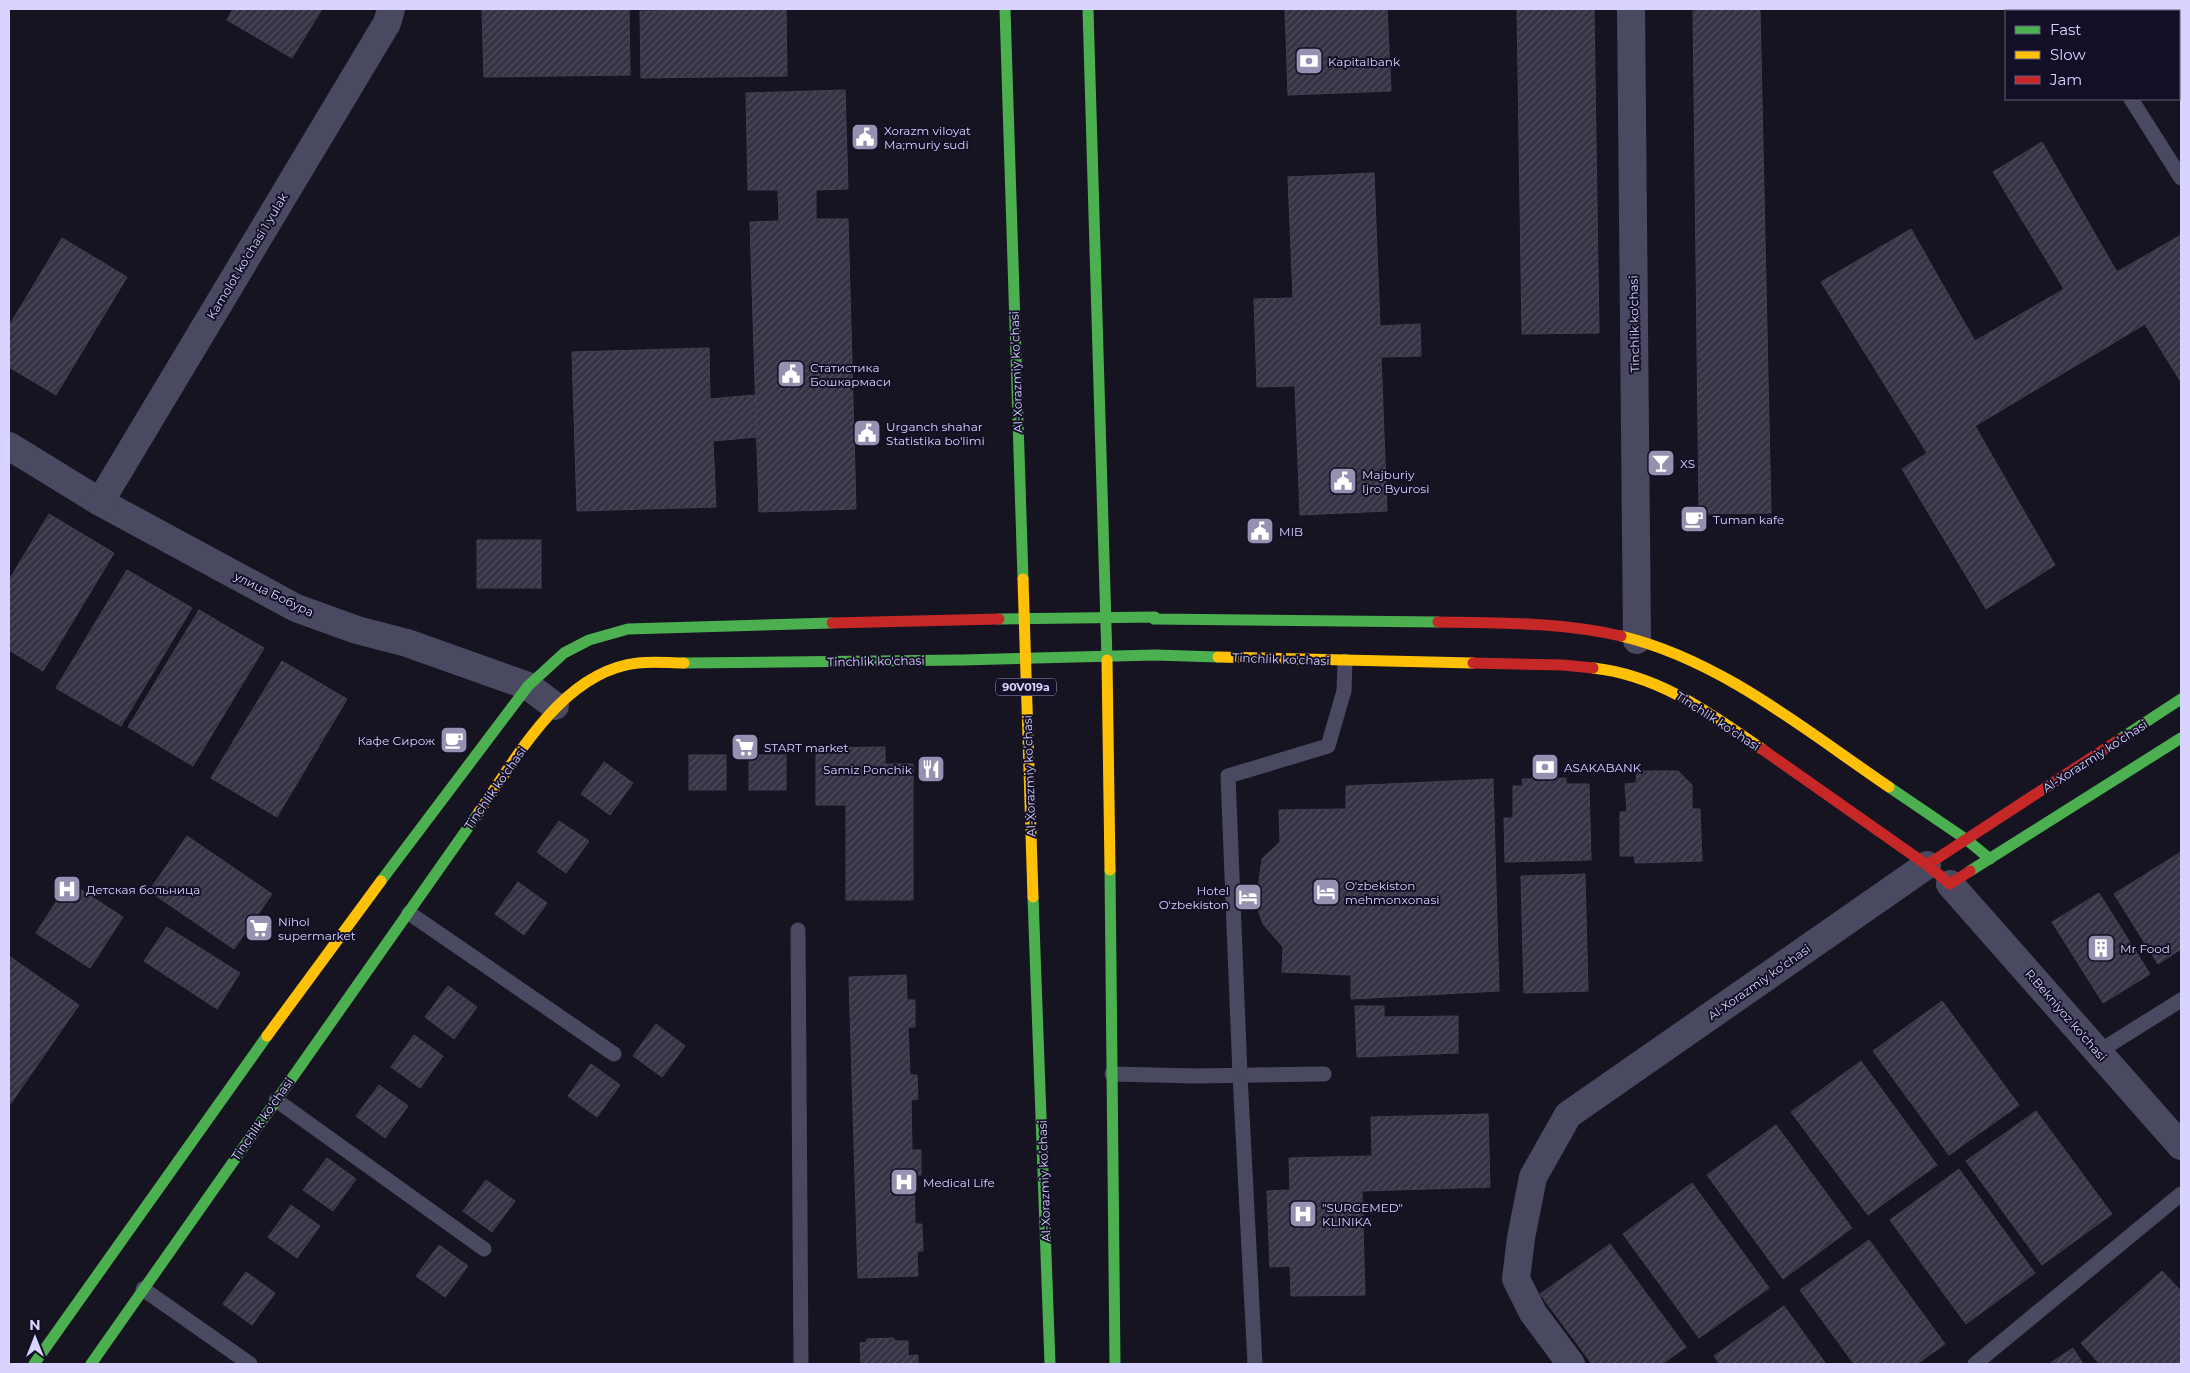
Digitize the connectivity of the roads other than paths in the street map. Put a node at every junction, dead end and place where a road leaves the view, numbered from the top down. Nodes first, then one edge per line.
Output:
1 (391, 9) edge
2 (1004, 9) edge
3 (1088, 9) edge
4 (1631, 9) edge
5 (2132, 100) edge
6 (2181, 178) edge
7 (9, 446) edge
8 (100, 502) junction
9 (1107, 617) junction
10 (1024, 618) junction
11 (1637, 640) junction
12 (1107, 656) junction
13 (1024, 657) junction
14 (1345, 661) junction
15 (528, 686) junction
16 (2181, 699) edge
17 (555, 706) junction
18 (2181, 738) edge
19 (1967, 840) junction
20 (1990, 859) junction
21 (1926, 864) junction
22 (1950, 884) junction
23 (408, 912) junction
24 (798, 930) dead end
25 (2181, 1000) edge
26 (2098, 1052) junction
27 (614, 1054) dead end
28 (1112, 1074) junction
29 (1324, 1074) dead end
30 (1240, 1075) junction
31 (276, 1100) junction
32 (2181, 1146) edge
33 (2181, 1194) edge
34 (484, 1250) dead end
35 (143, 1289) junction
36 (34, 1364) edge
37 (91, 1364) edge
38 (250, 1364) edge
39 (801, 1364) edge
40 (1050, 1364) edge
41 (1115, 1364) edge
42 (1255, 1364) edge
43 (1571, 1364) edge
44 (1975, 1364) edge

1 - 8 street, Kamolot ko'chasi 1 yulak
2 - 10 main road, Al-Xorazmiy ko’chasi / 90V019a
3 - 9 main road
4 - 11 street, Tinchlik ko'chasi
5 - 6 lane
7 - 8 street, улица Бобура
8 - 15 street, улица Бобура
9 - 10 main road
9 - 11 main road
9 - 12 main road
10 - 13 main road, Al-Xorazmiy ko’chasi / 90V019a
10 - 15 main road
11 - 19 main road
12 - 13 main road, Tinchlik ko'chasi
12 - 14 main road, Tinchlik ko'chasi
12 - 28 main road
13 - 17 main road, Tinchlik ko'chasi
13 - 40 main road, Al-Xorazmiy ko’chasi / 90V019a
14 - 21 main road, Tinchlik ko'chasi
14 - 30 lane
15 - 17 street, улица Бобура
15 - 36 main road
16 - 19 main road, Al-Xorazmiy ko’chasi
17 - 23 main road, Tinchlik ko'chasi
18 - 20 main road
19 - 20 main road
19 - 21 main road, Al-Xorazmiy ko’chasi
20 - 22 main road
21 - 22 main road, Tinchlik ko'chasi
21 - 43 street, Al-Xorazmiy ko’chasi
22 - 26 street, R.Bekniyoz ko'chasi
23 - 27 lane
23 - 31 main road, Tinchlik ko'chasi
24 - 39 lane
25 - 26 lane
26 - 32 street, R.Bekniyoz ko'chasi
28 - 30 lane
28 - 41 main road
29 - 30 lane
30 - 42 lane
31 - 34 lane
31 - 35 main road, Tinchlik ko'chasi
33 - 44 lane
35 - 37 main road, Tinchlik ko'chasi
35 - 38 lane

